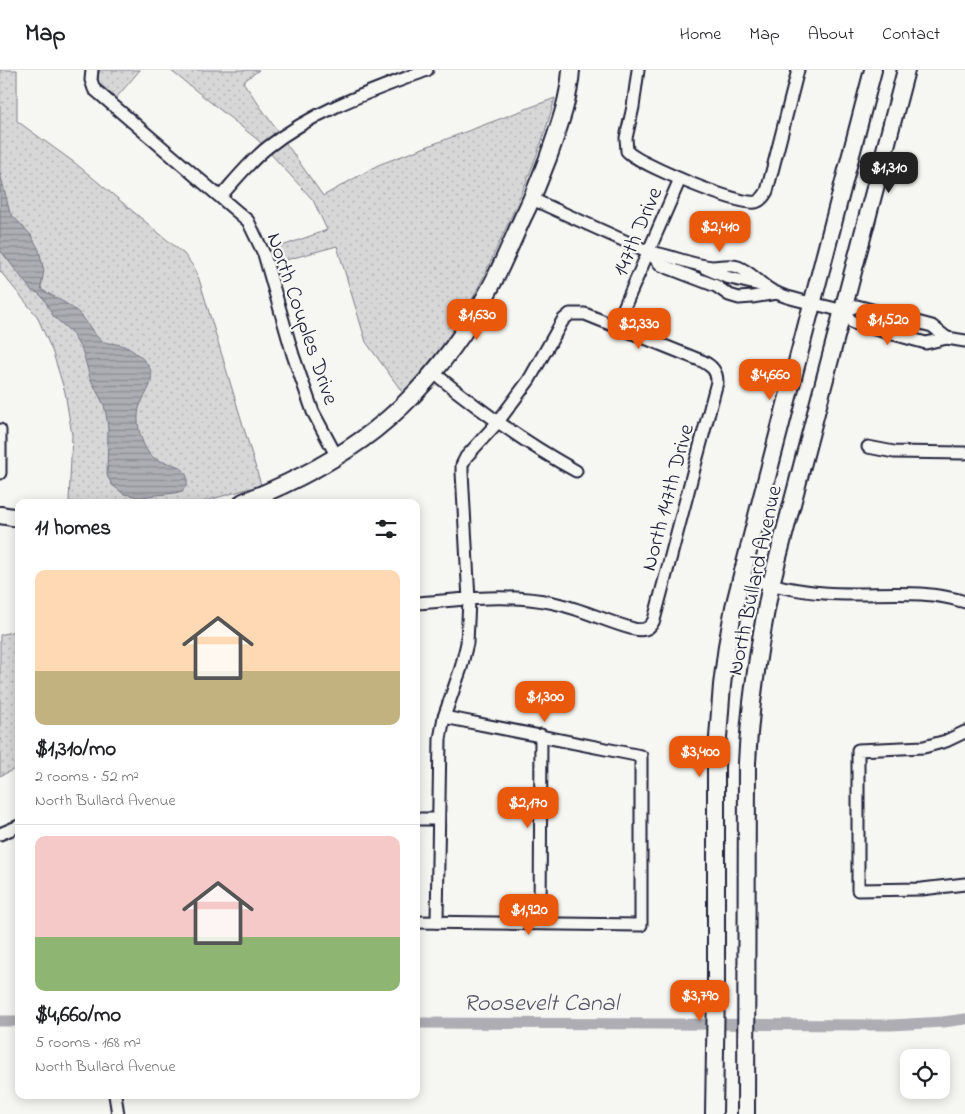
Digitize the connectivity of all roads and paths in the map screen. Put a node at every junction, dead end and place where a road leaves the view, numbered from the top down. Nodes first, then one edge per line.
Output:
1 (427, 70) edge
2 (571, 70) edge
3 (638, 70) edge
4 (798, 70) edge
5 (873, 70) edge
6 (906, 70) edge
7 (91, 75) edge
8 (680, 179) junction
9 (220, 196) junction
10 (532, 199) junction
11 (649, 252) junction
12 (776, 293) junction
13 (812, 302) junction
14 (843, 311) junction
15 (616, 326) junction
16 (947, 338) junction
17 (965, 340) edge
18 (434, 372) junction
19 (497, 423) junction
20 (0, 430) edge
21 (868, 447) dead end
22 (965, 453) edge
23 (337, 457) junction
24 (576, 471) dead end
25 (0, 473) edge
26 (250, 499) edge
27 (0, 515) edge
28 (15, 517) edge
29 (742, 576) junction
30 (771, 584) junction
31 (469, 600) junction
32 (965, 602) edge
33 (420, 603) edge
34 (444, 716) junction
35 (965, 732) edge
36 (541, 735) junction
37 (420, 819) edge
38 (438, 819) junction
39 (15, 828) edge
40 (0, 834) edge
41 (965, 884) edge
42 (420, 922) edge
43 (436, 922) junction
44 (540, 923) junction
45 (116, 1099) edge
46 (118, 1114) edge
47 (714, 1114) edge
48 (746, 1114) edge

1 - 9 street
2 - 10 main road
3 - 8 street
4 - 8 street
5 - 13 main road, North Bullard Avenue
6 - 14 main road, North Bullard Avenue
7 - 9 street, North Couples Drive
8 - 11 street, 147th Drive
9 - 23 street, North Couples Drive
10 - 11 street
10 - 18 main road
11 - 12 street
11 - 12 street
11 - 15 street, 147th Drive
12 - 13 street
13 - 14 street
13 - 29 main road, North Bullard Avenue
14 - 16 street
14 - 16 street
14 - 30 main road, North Bullard Avenue
15 - 19 street
15 - 31 street, North 147th Drive
16 - 17 street
18 - 19 street
18 - 23 main road
19 - 24 street
19 - 31 street
20 - 25 street
21 - 22 street
23 - 26 main road
27 - 28 main road
29 - 30 street
29 - 47 main road, North Bullard Avenue
30 - 32 street
30 - 48 main road, North Bullard Avenue
31 - 33 street
31 - 34 street
34 - 36 street
34 - 38 street
35 - 41 street
36 - 44 street
36 - 44 street
37 - 38 street
38 - 43 street
39 - 40 street
42 - 43 street
43 - 44 street
45 - 46 street

